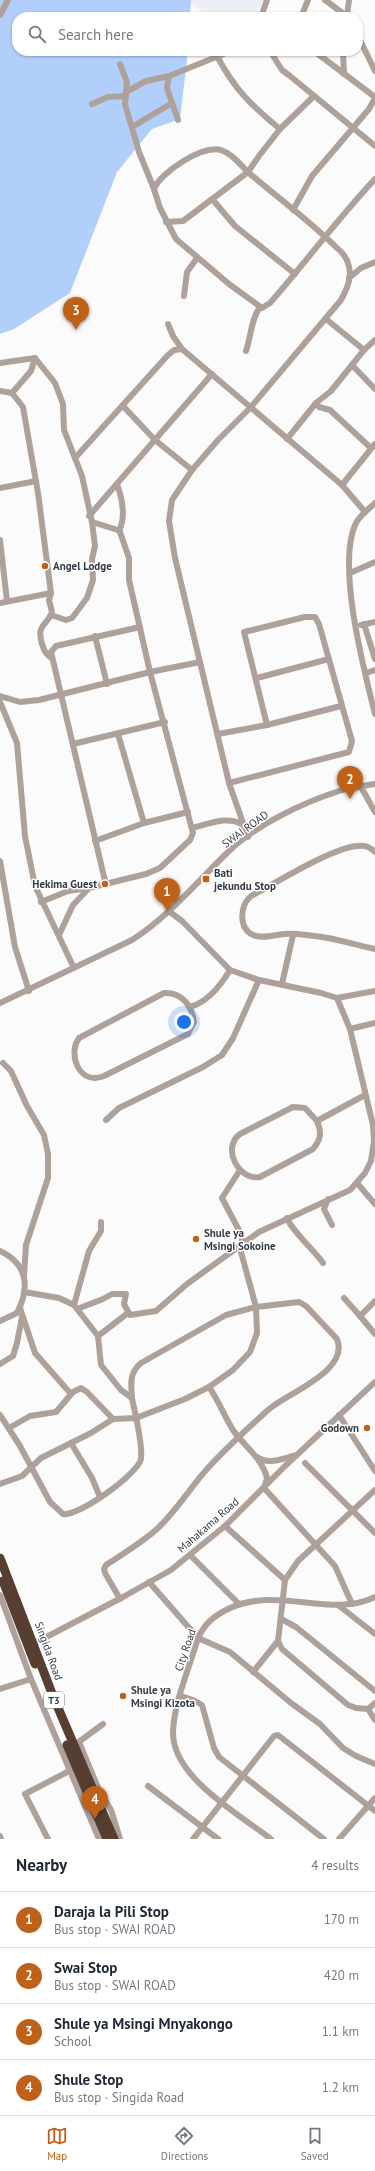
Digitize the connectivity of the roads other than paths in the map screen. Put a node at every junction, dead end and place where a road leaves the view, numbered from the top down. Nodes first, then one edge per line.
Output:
1 (8, 0) edge
2 (267, 0) edge
3 (308, 0) edge
4 (325, 0) edge
5 (349, 0) edge
6 (263, 12) edge
7 (304, 12) edge
8 (342, 12) edge
9 (348, 12) edge
10 (0, 15) edge
11 (363, 46) edge
12 (217, 56) joint
13 (273, 56) edge
14 (321, 56) edge
15 (342, 56) edge
16 (120, 64) dead end
17 (375, 71) edge
18 (344, 74) junction
19 (168, 76) junction
20 (126, 94) junction
21 (314, 96) junction
22 (375, 97) edge
23 (172, 103) junction
24 (92, 104) dead end
25 (178, 120) dead end
26 (132, 128) junction
27 (352, 128) junction
28 (280, 129) junction
29 (375, 146) edge
30 (248, 172) junction
31 (375, 179) edge
32 (154, 189) junction
33 (213, 200) junction
34 (293, 210) junction
35 (166, 222) junction
36 (325, 237) junction
37 (197, 258) junction
38 (375, 262) edge
39 (349, 267) junction
40 (361, 268) junction
41 (295, 274) junction
42 (349, 278) junction
43 (184, 296) dead end
44 (260, 307) junction
45 (326, 319) junction
46 (168, 324) dead end
47 (375, 340) edge
48 (182, 349) junction
49 (364, 350) junction
50 (246, 351) dead end
51 (35, 358) junction
52 (0, 363) edge
53 (352, 365) junction
54 (212, 374) junction
55 (375, 389) edge
56 (0, 391) edge
57 (12, 393) junction
58 (316, 403) junction
59 (123, 406) junction
60 (251, 407) junction
61 (287, 439) junction
62 (155, 440) junction
63 (373, 446) edge
64 (75, 458) junction
65 (192, 470) junction
66 (36, 481) junction
67 (117, 484) junction
68 (342, 484) junction
69 (0, 488) edge
70 (375, 503) edge
71 (365, 512) junction
72 (91, 519) junction
73 (119, 531) junction
74 (0, 540) edge
75 (375, 562) edge
76 (350, 573) junction
77 (51, 593) junction
78 (7, 601) junction
79 (0, 602) edge
80 (51, 615) junction
81 (375, 622) edge
82 (364, 624) junction
83 (356, 626) junction
84 (140, 627) junction
85 (95, 636) junction
86 (50, 657) junction
87 (329, 659) junction
88 (375, 659) edge
89 (200, 662) junction
90 (375, 670) edge
91 (150, 672) junction
92 (366, 673) junction
93 (257, 678) junction
94 (107, 684) junction
95 (0, 696) edge
96 (61, 696) junction
97 (0, 702) edge
98 (341, 706) junction
99 (375, 714) edge
100 (165, 722) junction
101 (267, 725) junction
102 (118, 734) junction
103 (218, 734) junction
104 (73, 744) junction
105 (229, 783) junction
106 (375, 784) edge
107 (361, 787) junction
108 (188, 812) junction
109 (375, 812) edge
110 (144, 823) junction
111 (243, 825) junction
112 (192, 828) junction
113 (248, 837) junction
114 (95, 841) junction
115 (374, 849) edge
116 (0, 861) edge
117 (106, 885) junction
118 (89, 888) junction
119 (2, 891) edge
120 (41, 902) junction
121 (170, 912) junction
122 (293, 935) junction
123 (59, 936) junction
124 (375, 949) edge
125 (74, 968) junction
126 (230, 970) junction
127 (259, 980) junction
128 (282, 984) junction
129 (29, 991) junction
130 (375, 991) edge
131 (337, 998) junction
132 (0, 1003) edge
133 (190, 1007) junction
134 (375, 1023) edge
135 (350, 1029) junction
136 (1, 1063) edge
137 (365, 1096) junction
138 (106, 1120) dead end
139 (317, 1121) junction
140 (374, 1125) edge
141 (368, 1168) junction
142 (240, 1170) junction
143 (375, 1172) edge
144 (357, 1183) junction
145 (328, 1199) junction
146 (375, 1204) edge
147 (287, 1218) junction
148 (101, 1222) dead end
149 (332, 1225) dead end
150 (241, 1244) junction
151 (0, 1251) edge
152 (323, 1263) dead end
153 (24, 1276) junction
154 (24, 1292) junction
155 (344, 1298) dead end
156 (375, 1301) edge
157 (75, 1307) junction
158 (256, 1307) junction
159 (20, 1308) junction
160 (128, 1313) junction
161 (22, 1315) junction
162 (360, 1316) junction
163 (0, 1321) edge
164 (375, 1334) edge
165 (98, 1336) junction
166 (0, 1364) edge
167 (375, 1382) edge
168 (209, 1387) junction
169 (71, 1394) junction
170 (132, 1398) junction
171 (0, 1415) edge
172 (339, 1415) junction
173 (136, 1418) junction
174 (113, 1419) junction
175 (9, 1428) junction
176 (238, 1437) junction
177 (71, 1443) junction
178 (254, 1455) junction
179 (296, 1455) junction
180 (305, 1463) dead end
181 (31, 1468) junction
182 (375, 1471) edge
183 (0, 1484) edge
184 (264, 1488) junction
185 (375, 1490) edge
186 (100, 1497) junction
187 (352, 1512) junction
188 (225, 1526) junction
189 (375, 1533) edge
190 (316, 1544) junction
191 (190, 1555) junction
192 (0, 1558) edge
193 (0, 1574) edge
194 (285, 1580) junction
195 (149, 1582) junction
196 (0, 1596) edge
197 (375, 1597) edge
198 (120, 1599) junction
199 (283, 1600) junction
200 (239, 1604) junction
201 (352, 1604) junction
202 (338, 1605) junction
203 (281, 1619) junction
204 (375, 1634) edge
205 (198, 1638) junction
206 (278, 1641) junction
207 (31, 1645) junction
208 (254, 1672) junction
209 (39, 1678) junction
210 (0, 1689) edge
211 (375, 1691) edge
212 (181, 1696) junction
213 (375, 1703) edge
214 (368, 1709) junction
215 (375, 1720) edge
216 (104, 1724) dead end
217 (76, 1744) junction
218 (375, 1764) edge
219 (74, 1769) junction
220 (242, 1776) junction
221 (148, 1786) dead end
222 (375, 1798) edge
223 (222, 1802) junction
224 (368, 1805) junction
225 (375, 1811) edge
226 (203, 1827) junction
227 (0, 1836) edge
228 (1, 1839) edge
229 (48, 1839) edge
230 (99, 1839) edge
231 (107, 1839) edge
232 (114, 1839) edge
233 (120, 1839) edge
234 (193, 1839) edge
235 (218, 1839) edge
236 (271, 1839) edge
237 (324, 1839) edge
238 (339, 1839) edge

1 - 10 street
2 - 6 street
3 - 7 street
4 - 8 street
5 - 9 street
11 - 17 street
12 - 19 street
12 - 28 street
13 - 21 street
14 - 18 street
15 - 18 street
16 - 20 street
18 - 22 street
19 - 20 street
19 - 23 street
20 - 24 street
20 - 26 street
21 - 27 street
21 - 28 street
22 - 27 street
23 - 25 street
23 - 26 street
26 - 32 street
27 - 29 street
27 - 34 street
28 - 30 street
30 - 32 street
30 - 33 street
30 - 34 street
31 - 36 street
32 - 35 street
33 - 35 street
33 - 41 street
34 - 36 street
35 - 37 street
36 - 39 street
36 - 41 street
37 - 43 street
37 - 44 street
38 - 40 street
39 - 40 street
39 - 42 street
40 - 42 street
41 - 44 street
42 - 45 street
44 - 50 street
45 - 49 street
45 - 60 street
46 - 48 street
47 - 49 street
48 - 54 street
48 - 59 street
49 - 53 street
51 - 52 street
51 - 57 street
51 - 64 street
53 - 55 street
53 - 58 street
54 - 60 street
54 - 62 street
56 - 57 street
57 - 66 street
58 - 61 street
58 - 63 street
59 - 62 street
59 - 64 street
60 - 61 street
60 - 65 street
61 - 68 street
62 - 65 street
62 - 67 street
63 - 68 street
64 - 72 street
65 - 89 street
66 - 69 street
66 - 77 street
67 - 72 street
67 - 73 street
68 - 71 street
70 - 71 street
71 - 76 street
72 - 73 street
72 - 80 street
73 - 84 street
74 - 78 street
75 - 76 street
76 - 83 street
77 - 78 street
77 - 80 street
78 - 79 street
80 - 86 street
81 - 82 street
82 - 83 street
82 - 88 street
83 - 92 street
84 - 85 street
84 - 91 street
85 - 86 street
85 - 94 street
86 - 96 street
87 - 93 street
87 - 93 street
87 - 98 street
89 - 91 street
89 - 103 street
90 - 92 street
91 - 94 street
91 - 100 street
92 - 99 street
93 - 101 street
94 - 96 street
95 - 96 street
96 - 104 street
97 - 120 street
98 - 101 street
98 - 105 street
100 - 102 street
100 - 108 street
101 - 103 street
102 - 104 street
102 - 110 street
103 - 105 street
104 - 114 street
105 - 111 street
106 - 107 street, SWAI ROAD
107 - 109 street
107 - 113 street, SWAI ROAD
108 - 110 street
108 - 112 street
110 - 114 street
111 - 112 street
111 - 113 street
112 - 117 street
113 - 121 street, SWAI ROAD
114 - 117 street
115 - 122 street
116 - 119 street
117 - 118 street
118 - 120 street
118 - 123 street
119 - 129 street
120 - 123 street
121 - 125 street, SWAI ROAD
121 - 126 street
122 - 124 street
122 - 128 street
123 - 125 street
125 - 129 street, SWAI ROAD
126 - 127 street
126 - 133 street
127 - 128 street
127 - 138 street
128 - 131 street
129 - 132 street, SWAI ROAD
130 - 131 street
131 - 135 street
133 - 133 street
134 - 135 street
135 - 137 street
136 - 153 street
137 - 139 street
137 - 140 street
139 - 142 street
139 - 142 street
140 - 141 street
141 - 143 street
141 - 144 street
142 - 150 street
144 - 145 street
144 - 146 street
145 - 147 street
145 - 149 street
147 - 150 street
147 - 152 street
148 - 157 street
150 - 158 street
150 - 160 street
151 - 153 street
153 - 154 street
154 - 157 street
154 - 159 street
155 - 162 street
156 - 162 street
157 - 160 street
157 - 165 street
158 - 168 street
158 - 170 street
158 - 176 street
159 - 161 street
159 - 163 street
160 - 165 street
161 - 166 street
161 - 169 street
162 - 164 street
165 - 170 street
167 - 172 street, Mahakama Road
168 - 173 street
168 - 176 street
169 - 174 street
169 - 175 street
170 - 173 street
171 - 175 street
172 - 179 street, Mahakama Road
172 - 182 street
173 - 174 street
173 - 186 street
174 - 177 street
175 - 181 street
176 - 178 street
176 - 198 street
177 - 181 street
177 - 186 street
178 - 179 street
178 - 184 street
179 - 184 street, Mahakama Road
180 - 187 street
181 - 183 street
181 - 186 street
184 - 188 street, Mahakama Road
184 - 190 street
185 - 187 street
187 - 189 street
187 - 190 street
188 - 191 street, Mahakama Road
188 - 194 street
190 - 194 street
190 - 201 street
191 - 195 street, Mahakama Road
191 - 200 street
192 - 207 highway, Singida Road / T3
193 - 207 highway, Singida Road / T3
194 - 199 street
195 - 198 street, Mahakama Road
195 - 205 street
196 - 209 street
197 - 201 street, City Road
198 - 207 street, Mahakama Road
199 - 200 street, City Road
199 - 202 street, City Road
199 - 203 street
200 - 205 street, City Road
201 - 202 street, City Road
202 - 204 street
203 - 206 street
203 - 211 street
205 - 208 street
205 - 212 street, City Road
206 - 208 street
206 - 214 street
207 - 209 highway, Singida Road / T3
208 - 218 street
209 - 210 street
209 - 217 highway, Singida Road / T3
209 - 219 highway, Singida Road / T3
212 - 220 street
212 - 223 street, City Road
213 - 214 street
214 - 215 street
216 - 217 street
217 - 232 highway, Singida Road / T3
217 - 233 street
219 - 229 street
219 - 230 street
219 - 231 highway, Singida Road / T3
220 - 223 street
220 - 224 street
220 - 237 street
221 - 226 street
222 - 224 street
223 - 226 street
223 - 236 street, City Road
224 - 225 street
224 - 238 street
226 - 234 street
226 - 235 street
227 - 228 street

